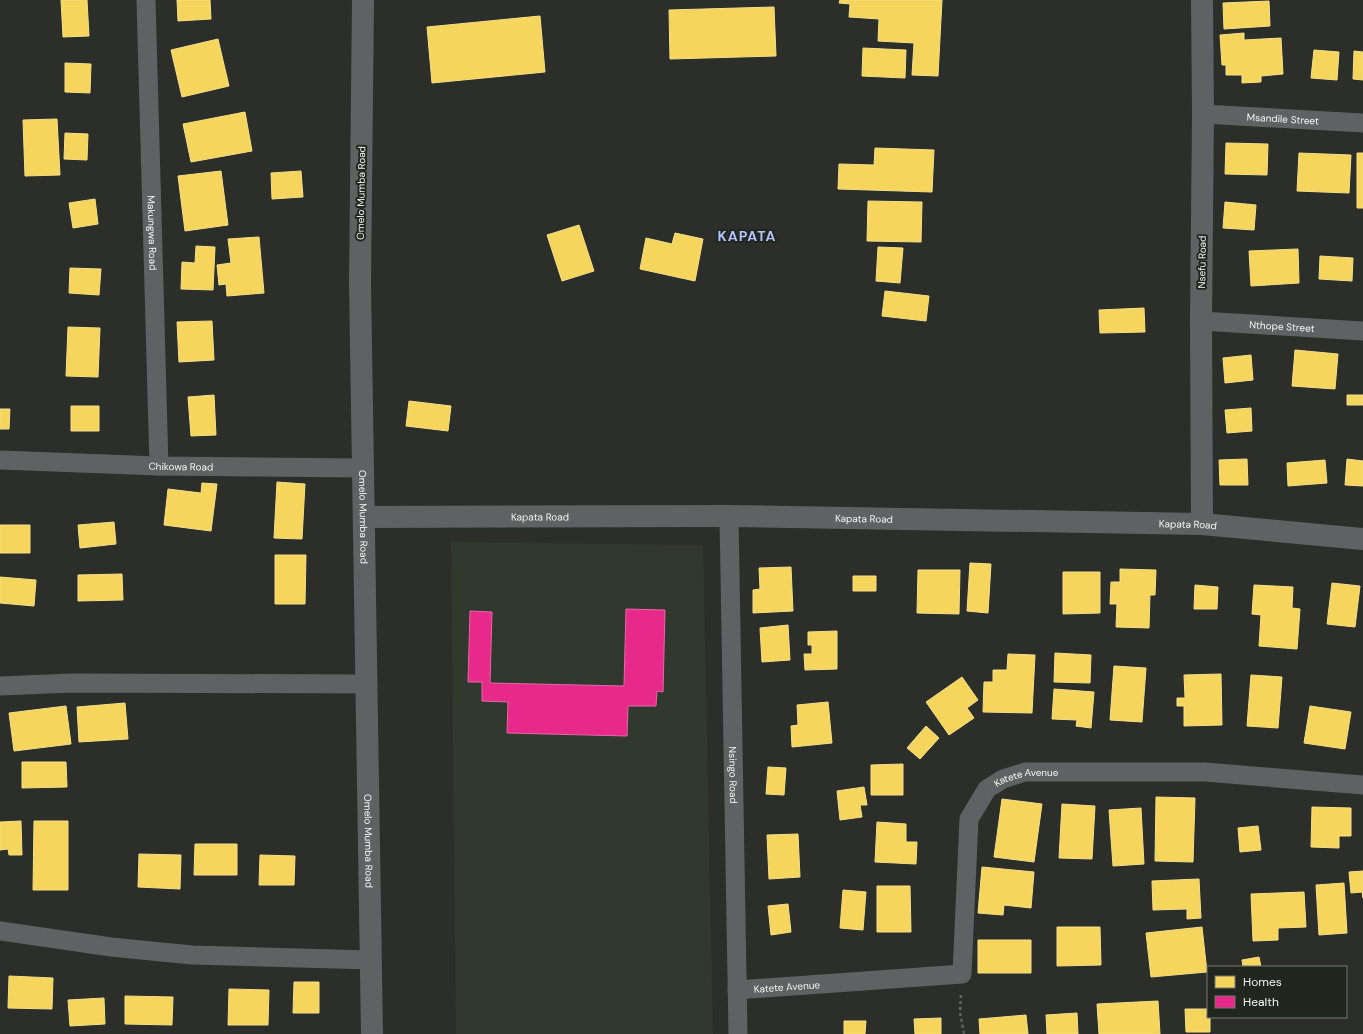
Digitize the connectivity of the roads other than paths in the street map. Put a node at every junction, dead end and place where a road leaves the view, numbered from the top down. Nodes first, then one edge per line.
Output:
1 (146, 0) edge
2 (363, 0) edge
3 (1202, 0) edge
4 (1203, 114) junction
5 (1363, 123) edge
6 (1201, 321) junction
7 (1363, 331) edge
8 (0, 460) edge
9 (159, 466) junction
10 (363, 468) junction
11 (729, 516) junction
12 (364, 517) junction
13 (1202, 524) junction
14 (1363, 540) edge
15 (366, 684) junction
16 (0, 686) edge
17 (1363, 785) edge
18 (0, 931) edge
19 (371, 960) junction
20 (737, 990) junction
21 (372, 1034) edge
22 (738, 1034) edge

1 - 9 street, Makungwa Road
2 - 10 street, Omelo Mumba Road
3 - 4 street, Nsefu Road
4 - 5 street, Msandile Street
4 - 6 street, Nsefu Road
6 - 7 street, Nthope Street
6 - 13 street, Nsefu Road
8 - 9 street, Chikowa Road
9 - 10 street, Chikowa Road
10 - 12 street, Omelo Mumba Road
11 - 12 street, Kapata Road
11 - 13 street, Kapata Road
11 - 20 street, Nsingo Road
12 - 15 street, Omelo Mumba Road
13 - 14 street, Kapata Road
15 - 16 street
15 - 19 street, Omelo Mumba Road
17 - 20 street, Katete Avenue
18 - 19 street
19 - 21 street, Omelo Mumba Road
20 - 22 street, Nsingo Road

